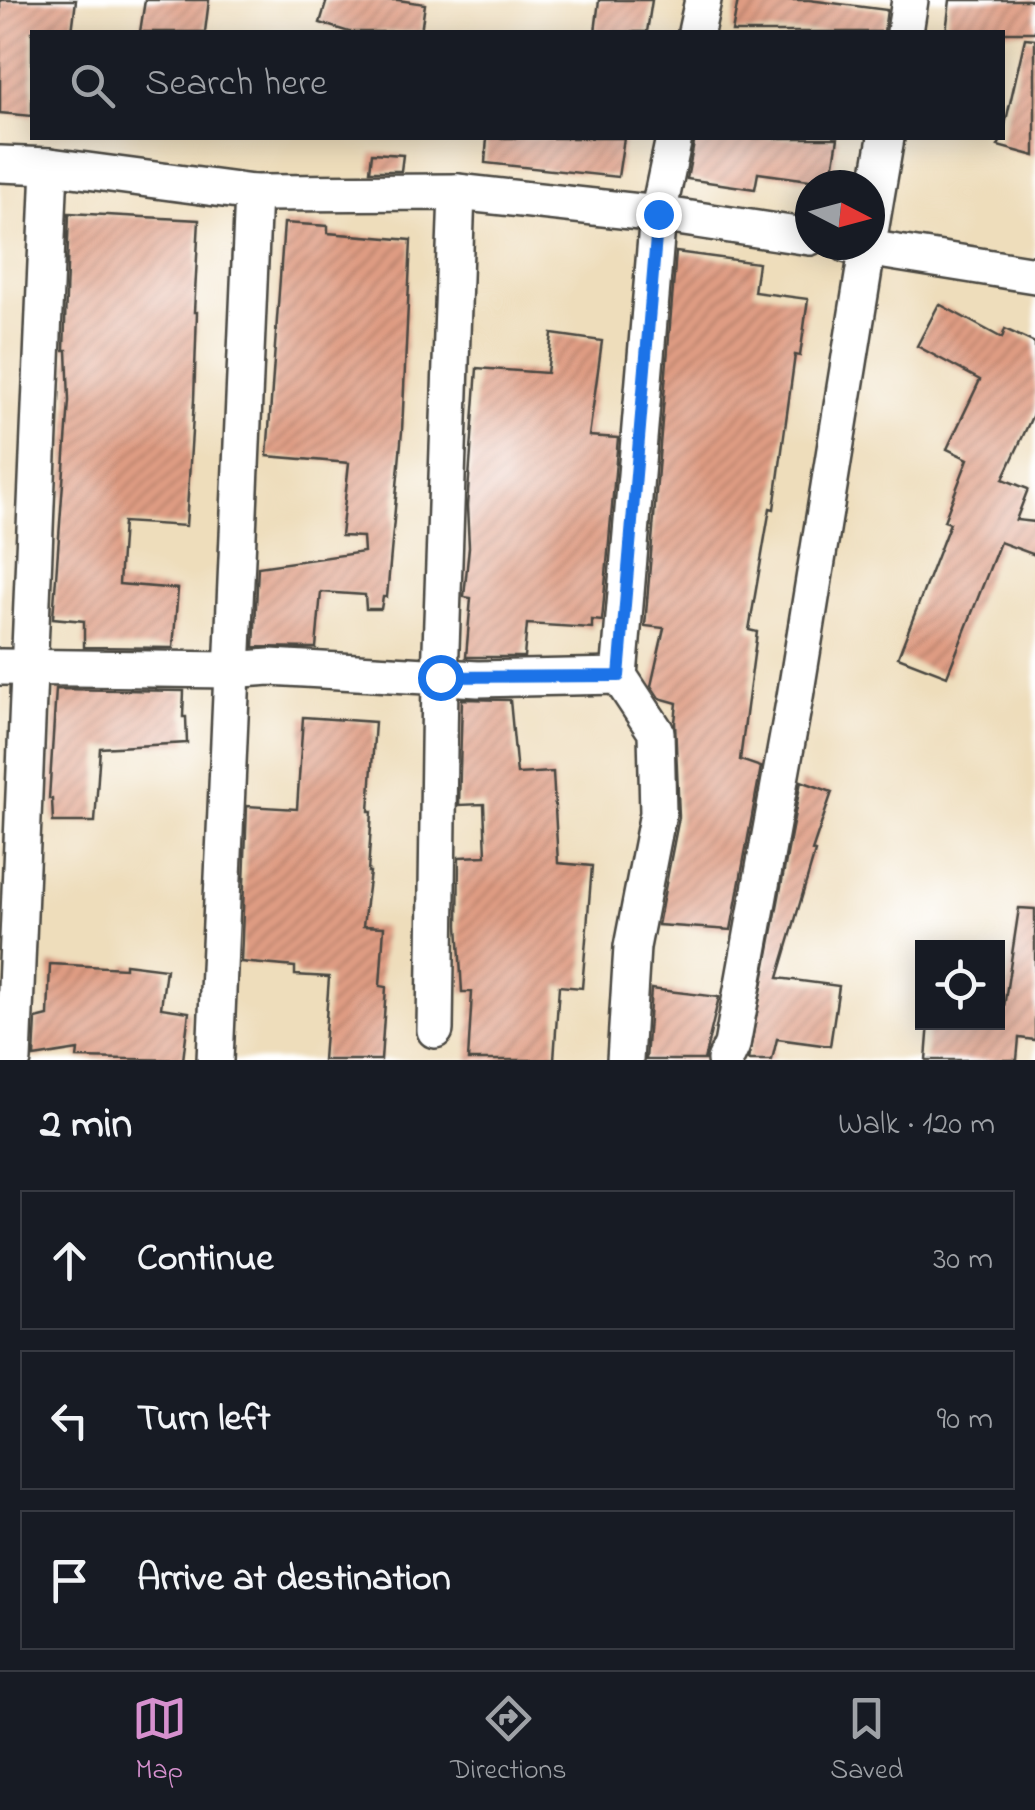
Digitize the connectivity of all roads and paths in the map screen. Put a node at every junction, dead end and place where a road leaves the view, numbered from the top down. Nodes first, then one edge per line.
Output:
1 (702, 0) edge
2 (910, 0) edge
3 (696, 30) edge
4 (905, 30) edge
5 (674, 140) edge
6 (886, 140) edge
7 (0, 164) edge
8 (50, 166) junction
9 (879, 170) edge
10 (457, 192) junction
11 (253, 193) junction
12 (658, 214) junction
13 (795, 235) edge
14 (885, 247) edge
15 (860, 260) edge
16 (1035, 275) edge
17 (14, 668) edge
18 (230, 670) junction
19 (619, 676) junction
20 (440, 677) junction
21 (435, 1030) dead end
22 (13, 1060) edge
23 (215, 1060) edge
24 (624, 1060) edge
25 (725, 1060) edge

1 - 3 street
2 - 4 street
5 - 12 street
6 - 9 street
7 - 8 street
8 - 11 street
8 - 17 street
10 - 11 street
10 - 12 street
10 - 20 street
11 - 18 street
12 - 13 street
12 - 19 street
14 - 16 street
15 - 25 street
17 - 18 street
17 - 22 street
18 - 20 street
18 - 23 street
19 - 20 street
19 - 24 street
20 - 21 street

